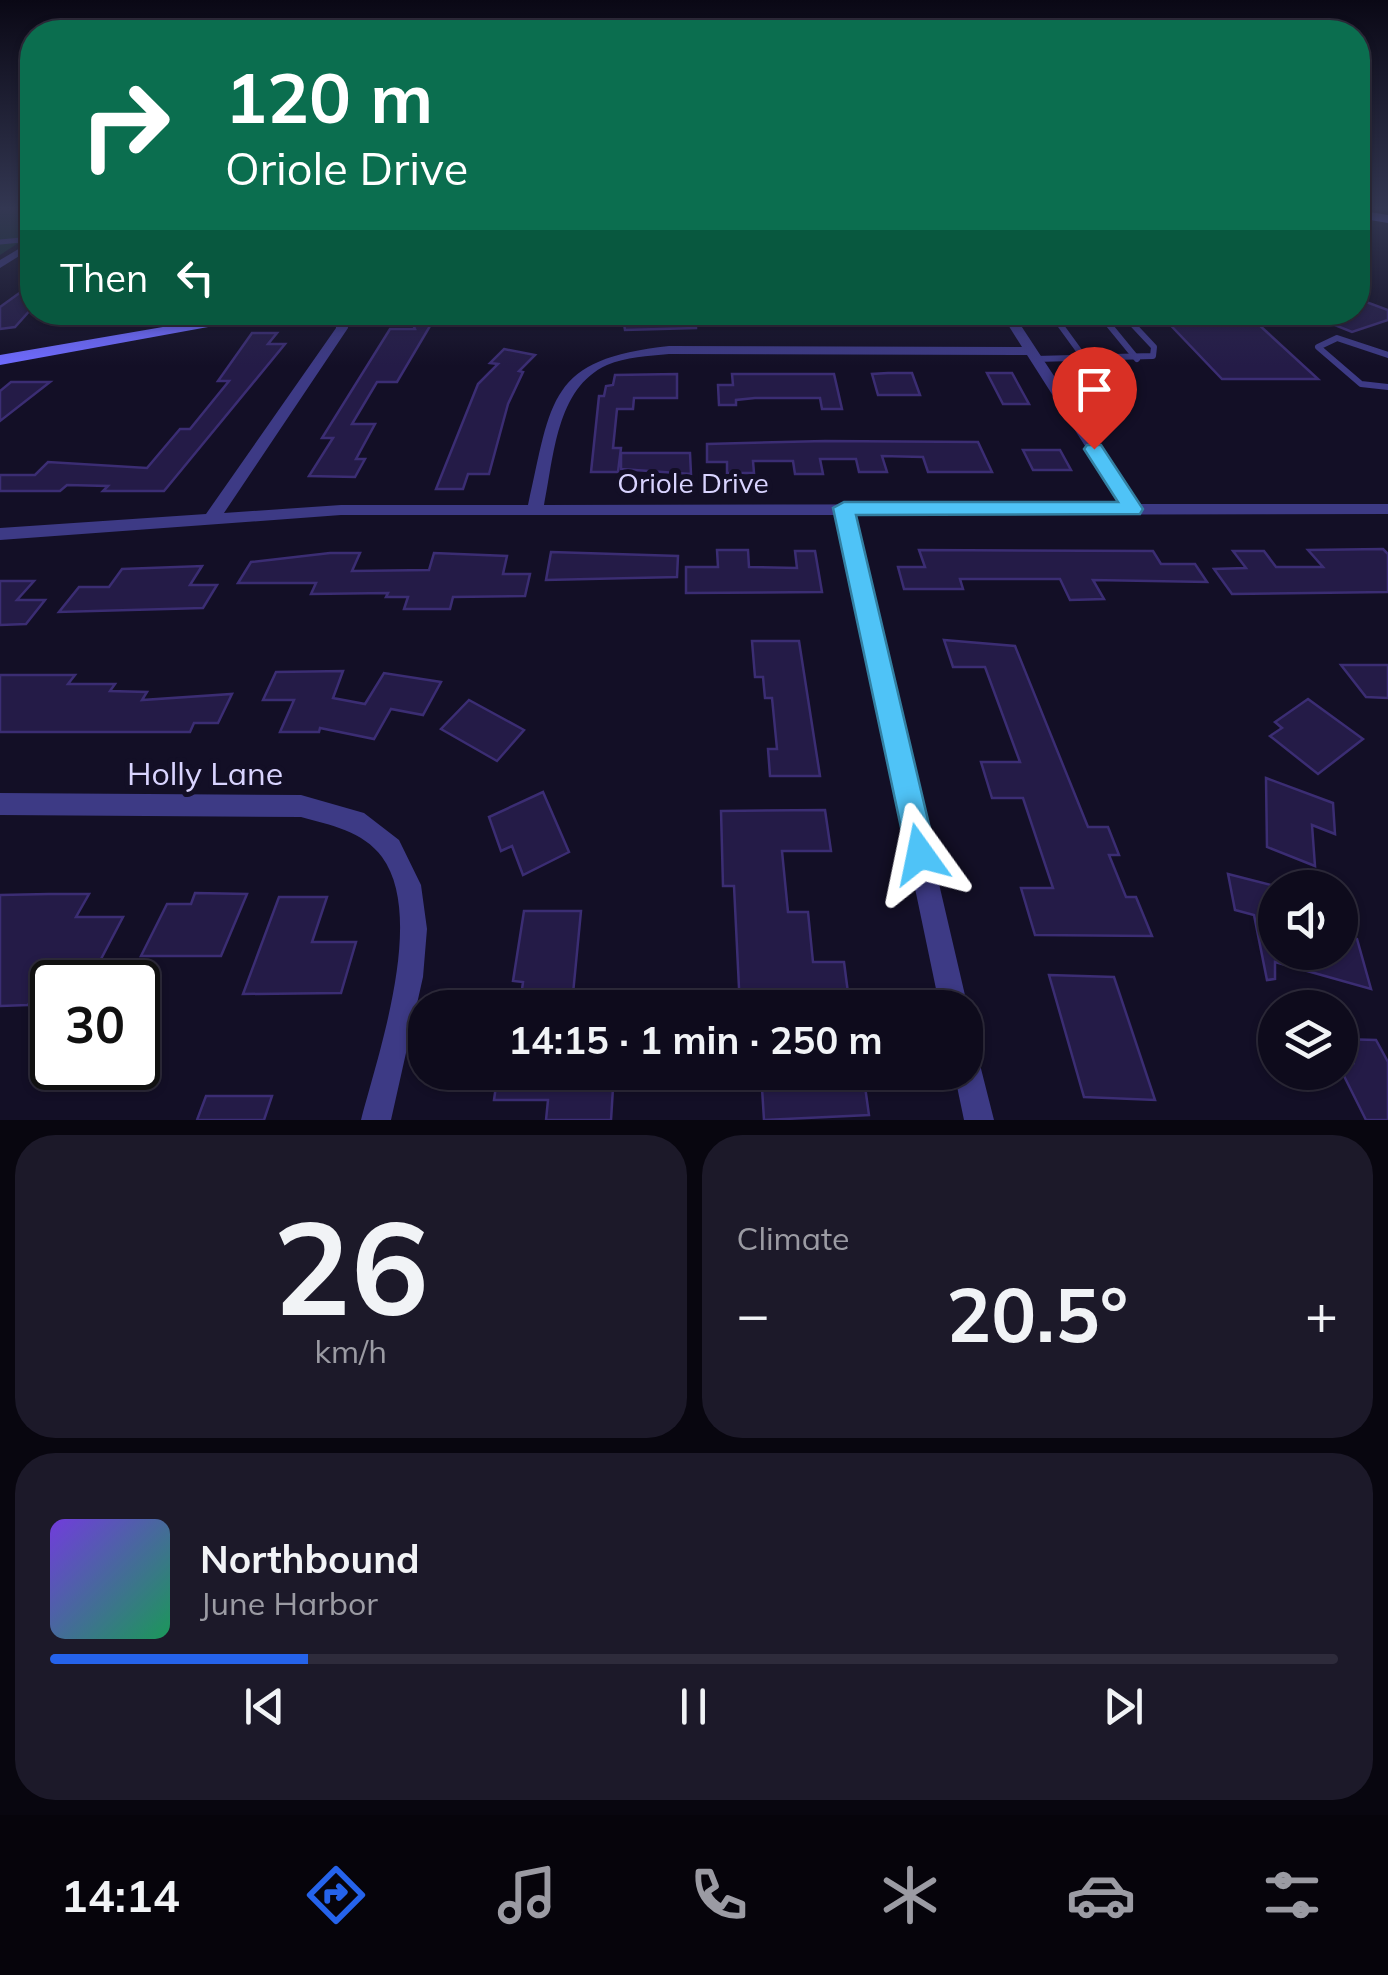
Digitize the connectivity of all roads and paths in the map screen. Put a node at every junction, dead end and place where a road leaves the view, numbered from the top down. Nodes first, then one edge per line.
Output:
1 (150, 325) edge
2 (207, 325) edge
3 (342, 325) edge
4 (1014, 325) edge
5 (1060, 325) edge
6 (1110, 325) edge
7 (1134, 325) edge
8 (0, 349) edge
9 (1033, 355) junction
10 (1388, 355) edge
11 (1137, 358) junction
12 (1085, 359) junction
13 (0, 360) edge
14 (1388, 387) edge
15 (844, 508) junction
16 (1132, 509) junction
17 (1388, 509) edge
18 (535, 510) junction
19 (212, 518) junction
20 (0, 534) edge
21 (0, 804) edge
22 (950, 990) edge
23 (972, 1090) edge
24 (376, 1120) edge
25 (979, 1120) edge

1 - 8 street
2 - 13 street
3 - 19 street
4 - 9 street
5 - 12 lane
6 - 11 lane
7 - 11 lane
9 - 12 lane
9 - 16 street
9 - 18 street
10 - 14 lane
11 - 12 lane
15 - 16 street, Oriole Drive
15 - 18 street, Oriole Drive
15 - 22 street
16 - 17 street, Oriole Drive
18 - 19 street, Oriole Drive
19 - 20 street, Oriole Drive
21 - 24 street, Holly Lane
23 - 25 street

